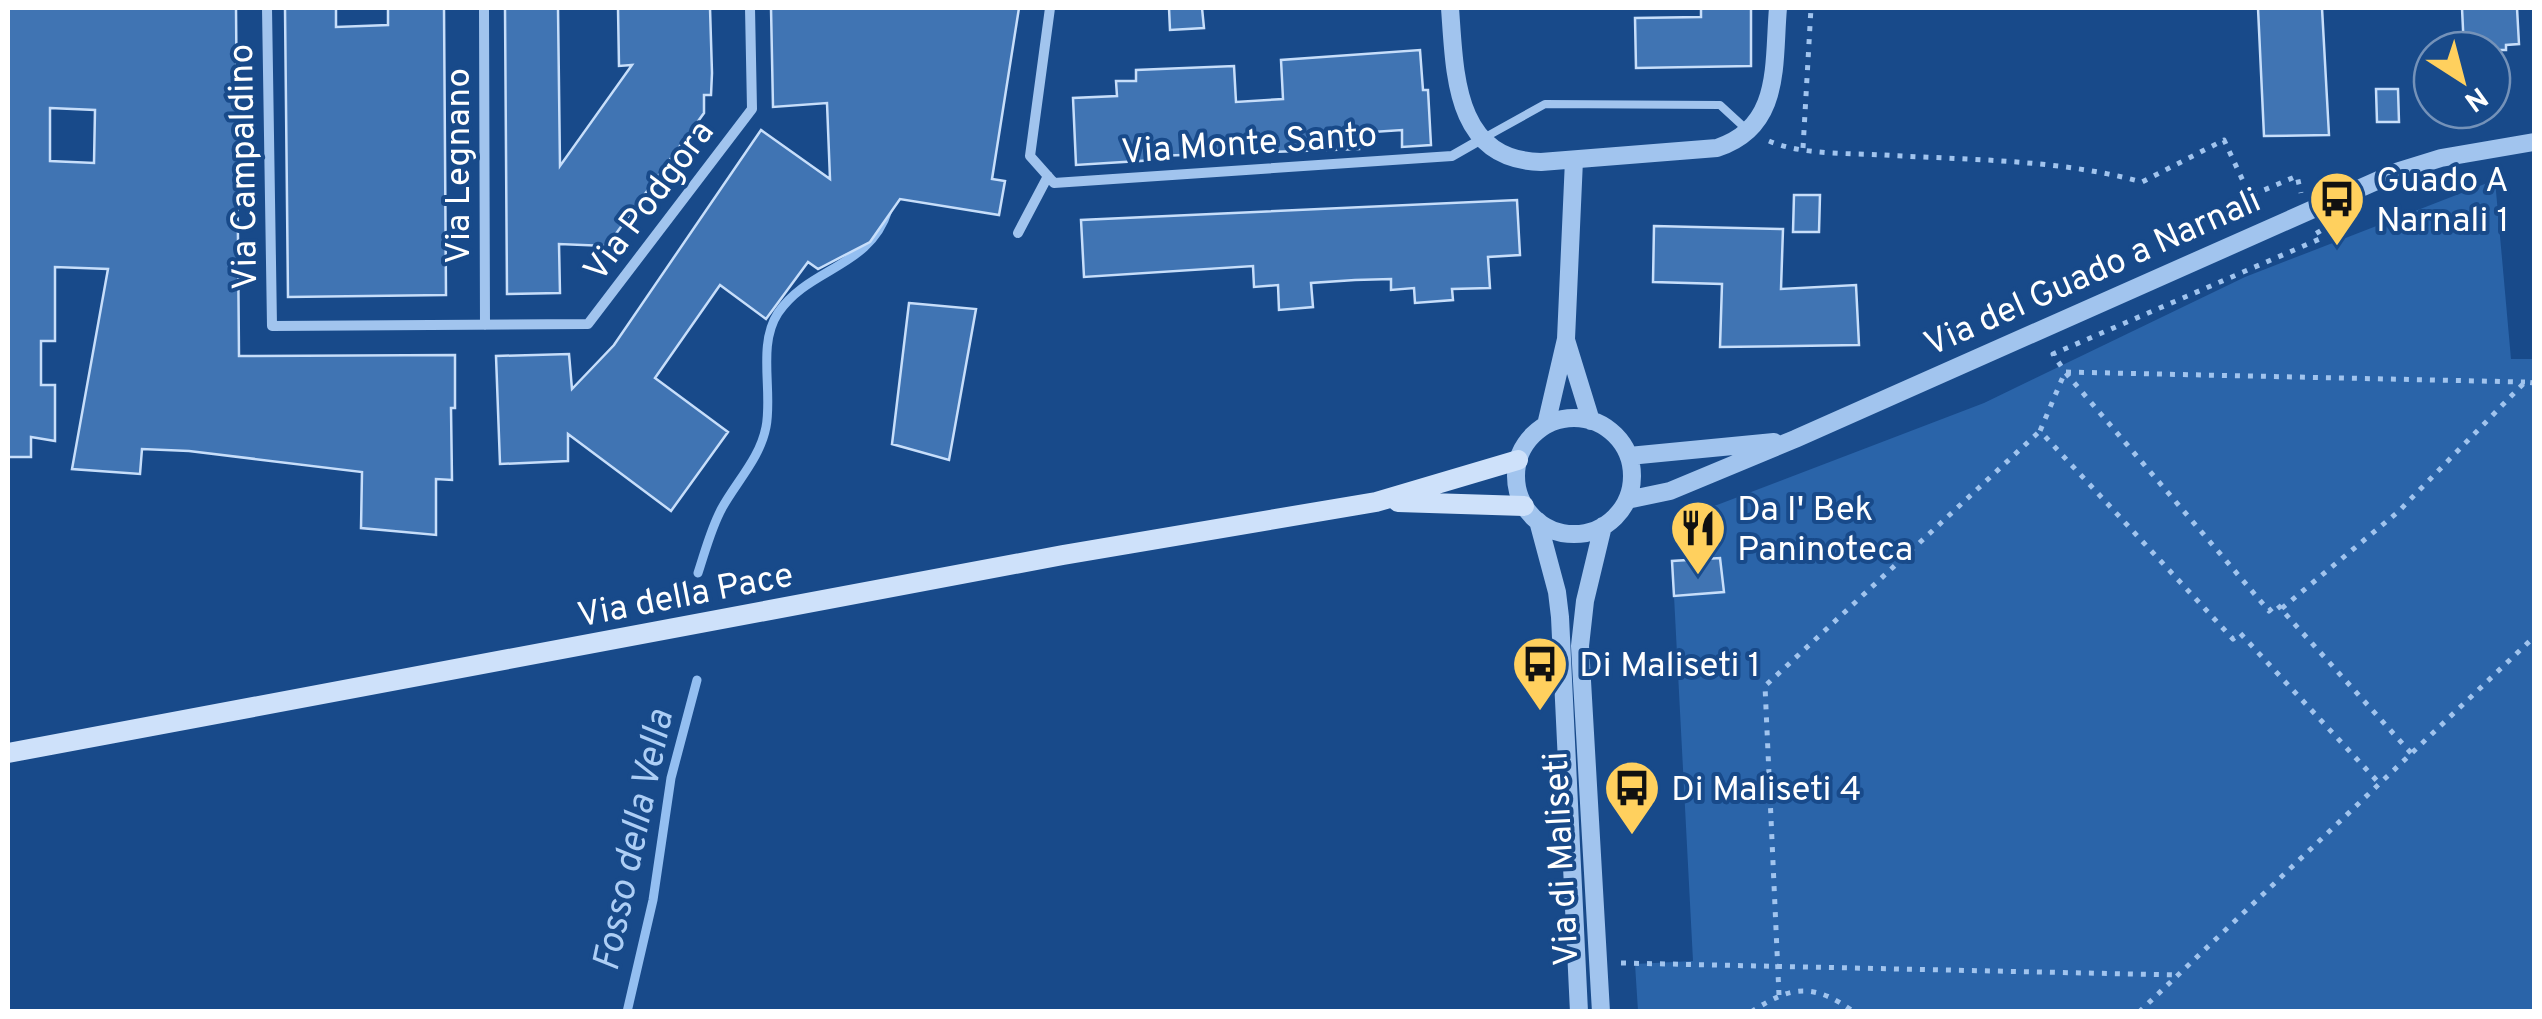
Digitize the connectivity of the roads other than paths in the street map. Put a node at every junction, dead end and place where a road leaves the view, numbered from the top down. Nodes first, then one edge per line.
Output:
1 (267, 8) edge
2 (484, 8) edge
3 (750, 8) edge
4 (1050, 8) edge
5 (1450, 8) edge
6 (1778, 8) edge
7 (1748, 132) junction
8 (1480, 140) junction
9 (2534, 142) edge
10 (1574, 160) junction
11 (1048, 176) junction
12 (1018, 232) dead end
13 (485, 325) junction
14 (1566, 338) junction
15 (1591, 421) junction
16 (1546, 425) junction
17 (1795, 439) junction
18 (1628, 456) junction
19 (1518, 460) junction
20 (1627, 500) junction
21 (1376, 502) junction
22 (1531, 514) junction
23 (1603, 526) junction
24 (8, 754) edge
25 (1579, 1012) edge
26 (1601, 1012) edge

1 - 13 street, Via Campaldino
2 - 13 street, Via Legnano
3 - 13 street, Via Podgora
4 - 11 street
5 - 8 street
6 - 7 street
7 - 8 lane
7 - 10 street
8 - 10 street
8 - 11 street, Via Monte Santo
9 - 17 street, Via del Guado a Narnali
10 - 14 street
11 - 12 street
14 - 15 street
14 - 16 street
15 - 16 street
15 - 18 street
16 - 19 street
17 - 18 street
17 - 20 street, Via del Guado a Narnali
18 - 20 street
19 - 21 main road
19 - 22 street
20 - 23 street
21 - 22 main road
21 - 24 main road, Via della Pace
22 - 23 street
22 - 25 street, Via di Maliseti
23 - 26 street, Via di Maliseti

